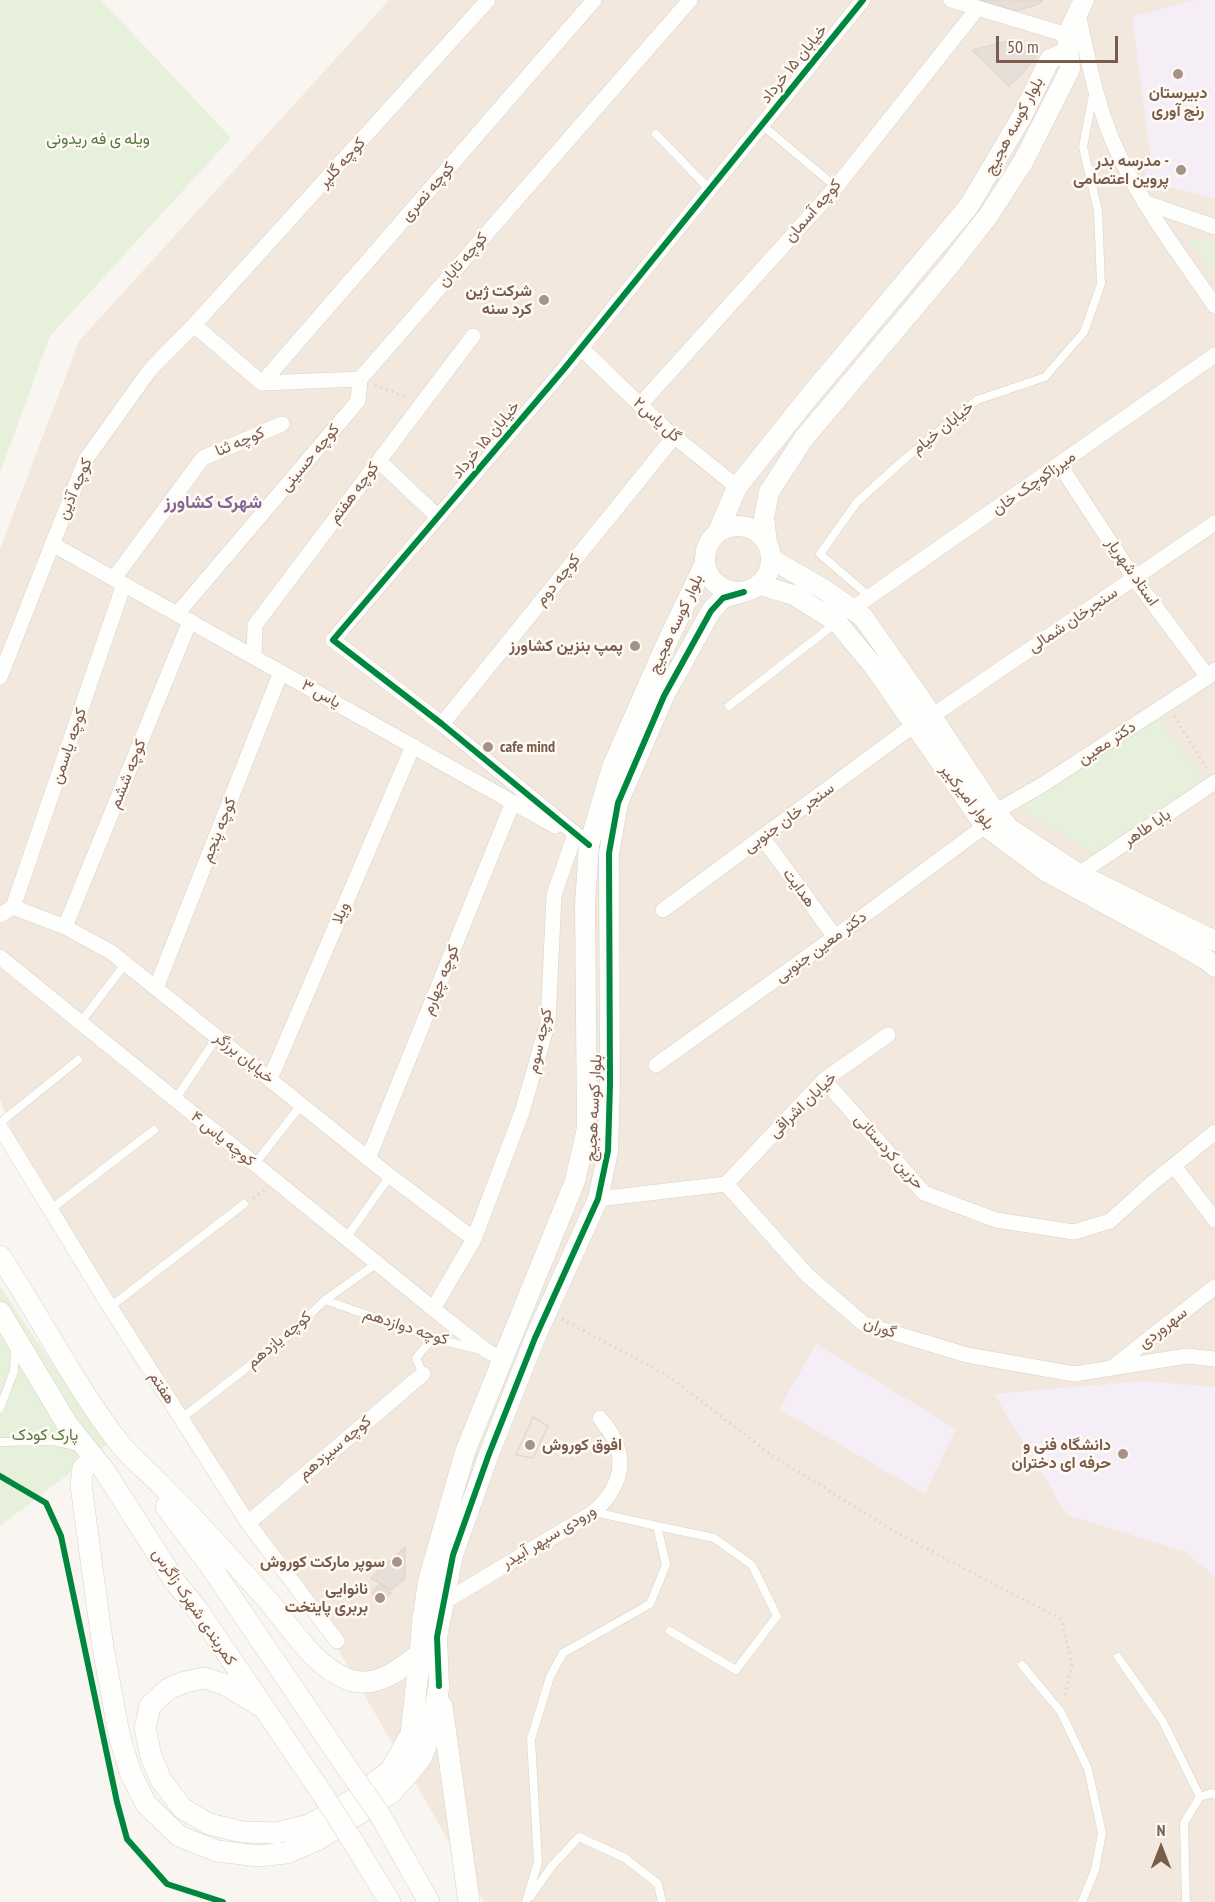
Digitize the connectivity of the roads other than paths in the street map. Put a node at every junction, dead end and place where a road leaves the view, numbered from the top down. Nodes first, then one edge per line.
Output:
1 (489, 0) edge
2 (594, 0) edge
3 (690, 0) edge
4 (863, 0) edge
5 (951, 0) edge
6 (1081, 6) edge
7 (977, 9) junction
8 (1067, 43) junction
9 (1094, 89) junction
10 (762, 125) junction
11 (656, 134) dead end
12 (836, 187) junction
13 (710, 190) junction
14 (1144, 202) junction
15 (1215, 227) edge
16 (1215, 306) edge
17 (194, 325) junction
18 (472, 336) dead end
19 (581, 348) junction
20 (1215, 355) edge
21 (360, 379) junction
22 (262, 383) junction
23 (640, 405) junction
24 (282, 424) dead end
25 (674, 436) junction
26 (379, 461) junction
27 (1059, 464) junction
28 (737, 487) junction
29 (438, 517) junction
30 (1215, 524) edge
31 (718, 532) junction
32 (52, 544) junction
33 (769, 551) junction
34 (705, 563) junction
35 (1134, 578) junction
36 (119, 581) junction
37 (752, 588) junction
38 (870, 597) junction
39 (852, 609) junction
40 (183, 617) junction
41 (837, 622) junction
42 (254, 657) junction
43 (281, 672) junction
44 (1211, 673) edge
45 (0, 678) edge
46 (729, 706) dead end
47 (923, 721) junction
48 (442, 724) junction
49 (413, 746) junction
50 (1212, 777) edge
51 (513, 802) junction
52 (990, 819) junction
53 (764, 838) junction
54 (582, 841) junction
55 (609, 853) junction
56 (1079, 874) junction
57 (663, 910) dead end
58 (7, 911) edge
59 (65, 927) junction
60 (835, 937) junction
61 (1215, 941) edge
62 (0, 957) edge
63 (1212, 960) edge
64 (126, 963) junction
65 (156, 988) junction
66 (80, 1023) junction
67 (888, 1035) dead end
68 (217, 1037) junction
69 (78, 1060) dead end
70 (656, 1065) dead end
71 (270, 1079) junction
72 (824, 1080) junction
73 (174, 1100) junction
74 (301, 1105) junction
75 (0, 1125) edge
76 (154, 1130) dead end
77 (1215, 1132) edge
78 (368, 1159) junction
79 (254, 1165) junction
80 (1174, 1166) junction
81 (390, 1176) junction
82 (726, 1184) junction
83 (571, 1190) junction
84 (598, 1199) junction
85 (244, 1204) road end
86 (51, 1210) junction
87 (1215, 1220) edge
88 (346, 1238) junction
89 (474, 1239) junction
90 (0, 1256) edge
91 (377, 1263) junction
92 (1215, 1287) edge
93 (325, 1300) junction
94 (110, 1307) junction
95 (433, 1309) junction
96 (0, 1312) edge
97 (433, 1338) junction
98 (15, 1339) junction
99 (495, 1355) junction
100 (1215, 1359) edge
101 (1111, 1369) junction
102 (423, 1374) joint
103 (0, 1408) edge
104 (182, 1418) junction
105 (600, 1418) dead end
106 (0, 1442) edge
107 (121, 1446) junction
108 (91, 1454) junction
109 (594, 1512) junction
110 (248, 1523) junction
111 (657, 1526) junction
112 (444, 1602) junction
113 (423, 1617) joint
114 (670, 1631) dead end
115 (337, 1641) dead end
116 (420, 1654) junction
117 (1118, 1657) dead end
118 (1022, 1665) dead end
119 (439, 1686) junction
120 (262, 1707) junction
121 (1215, 1795) edge
122 (1200, 1797) junction
123 (390, 1902) edge
124 (429, 1902) edge
125 (469, 1902) edge
126 (526, 1902) edge
127 (662, 1902) edge
128 (1082, 1902) edge
129 (1186, 1902) edge

1 - 17 street, کوچه گلپر
2 - 22 street, کوچه نصری
3 - 21 street, کوچه تابان
4 - 10 street, خیابان ۱۵ خرداد
5 - 7 street
6 - 8 street
6 - 9 street
7 - 8 street
7 - 12 street, کوچه آسمان
8 - 28 street, بلوار کوسه هجیج
8 - 33 street, بلوار کوسه هجیج
9 - 14 street
9 - 38 lane, خیابان خیام
10 - 12 lane
10 - 13 street, خیابان ۱۵ خرداد
11 - 13 lane
12 - 23 street, کوچه آسمان
13 - 19 street, خیابان ۱۵ خرداد
14 - 15 street
14 - 16 street
17 - 22 street
17 - 32 street, کوچه آذین
18 - 26 street, کوچه هفتم
19 - 23 street, گل یاس۲
19 - 29 street, خیابان ۱۵ خرداد
20 - 27 street, میرزاکوچک خان
21 - 22 street
21 - 40 street, کوچه حسینی
23 - 25 street, گل یاس۲
24 - 36 street, کوچه ثنا
25 - 28 street, گل یاس۲
25 - 48 street, کوچه دوم
26 - 29 street
26 - 42 street, کوچه هفتم
27 - 35 street, استاد شهریار
27 - 38 street, میرزاکوچک خان
28 - 31 street, بلوار کوسه هجیج
29 - 48 street, خیابان ۱۵ خرداد
30 - 35 street, سنجرخان شمالی
31 - 33 street
31 - 34 street
32 - 36 street, یاس ۳
32 - 45 street, کوچه آذین
33 - 37 street
33 - 39 street, بلوار امیرکبیر
34 - 37 street
34 - 54 street, بلوار کوسه هجیج
35 - 44 street, استاد شهریار
35 - 47 street, سنجرخان شمالی
36 - 40 street, یاس ۳
36 - 58 street, کوچه یاسمن
37 - 41 street, بلوار امیرکبیر
37 - 55 street, بلوار کوسه هجیج
38 - 39 street, میرزاکوچک خان
39 - 47 street, بلوار امیرکبیر
40 - 42 street, یاس ۳
40 - 59 street, کوچه ششم
41 - 46 lane
41 - 47 street, بلوار امیرکبیر
42 - 43 street, یاس ۳
43 - 49 street, یاس ۳
43 - 65 street, کوچه پنجم
44 - 52 street, دکتر معین
47 - 52 street, بلوار امیرکبیر
47 - 53 street, سنجر خان جنوبی
48 - 54 street, خیابان ۱۵ خرداد
49 - 51 street, یاس ۳
49 - 71 street, ویلا
50 - 56 street, بابا طاهر
51 - 54 street, یاس ۳
51 - 78 street, کوچه چهارم
52 - 56 street, بلوار امیرکبیر
52 - 60 street, دکتر معین جنوبی
52 - 63 street, بلوار امیرکبیر
53 - 57 street, سنجر خان جنوبی
53 - 60 street, هدایت
54 - 55 street
54 - 83 street, بلوار کوسه هجیج
54 - 89 street, کوچه سوم
55 - 84 street, بلوار کوسه هجیج
56 - 61 street, بلوار امیرکبیر
58 - 59 street, خیابان برزگر
59 - 64 street, خیابان برزگر
60 - 70 street, دکتر معین جنوبی
62 - 66 street, کوچه یاس ۴
64 - 65 street, خیابان برزگر
64 - 66 lane
65 - 68 street, خیابان برزگر
66 - 73 street, کوچه یاس ۴
67 - 72 street, خیابان اشراقی
68 - 71 street, خیابان برزگر
68 - 73 lane
69 - 75 lane
71 - 74 street, خیابان برزگر
72 - 80 street, حزین کردستانی
72 - 82 street, خیابان اشراقی
73 - 79 street, کوچه یاس ۴
74 - 78 street, خیابان برزگر
74 - 79 lane
75 - 86 street, هفتم
76 - 86 lane
77 - 80 street, حزین کردستانی
78 - 81 street, خیابان برزگر
79 - 88 street, کوچه یاس ۴
80 - 87 street
81 - 88 lane
81 - 89 street, خیابان برزگر
82 - 84 street
82 - 101 street, گوران
83 - 84 street
83 - 99 street, بلوار کوسه هجیج
84 - 112 street, بلوار کوسه هجیج
85 - 94 lane
86 - 94 street, هفتم
88 - 91 street, کوچه یاس ۴
89 - 95 street, کوچه سوم
90 - 107 main road
91 - 93 lane, کوچه یازدهم
91 - 95 street, کوچه یاس ۴
92 - 101 street, سهروردی
93 - 97 lane, کوچه دوازدهم
93 - 104 lane, کوچه یازدهم
94 - 104 street, هفتم
95 - 99 street, کوچه یاس ۴
96 - 98 main road, کمربندی شهرک زاگرس
97 - 99 lane, کوچه دوازدهم
97 - 102 lane
98 - 103 lane
98 - 108 main road, کمربندی شهرک زاگرس
99 - 113 street, بلوار کوسه هجیج
100 - 101 street, گوران
102 - 110 street, کوچه سیزدهم
104 - 110 street, هفتم
105 - 109 street, ورودی سپهر آبیدر
106 - 108 lane
107 - 116 main road
107 - 124 main road, bridge
108 - 119 main road
108 - 120 main road, کمربندی شهرک زاگرس
109 - 111 lane
109 - 112 street, ورودی سپهر آبیدر
110 - 115 street, هفتم
111 - 114 lane
111 - 126 lane
112 - 119 street, بلوار کوسه هجیج
113 - 116 main road
116 - 120 main road
117 - 122 lane
118 - 128 lane
119 - 125 main road
120 - 123 main road, کمربندی شهرک زاگرس, bridge
121 - 122 lane
122 - 129 lane
126 - 127 lane

